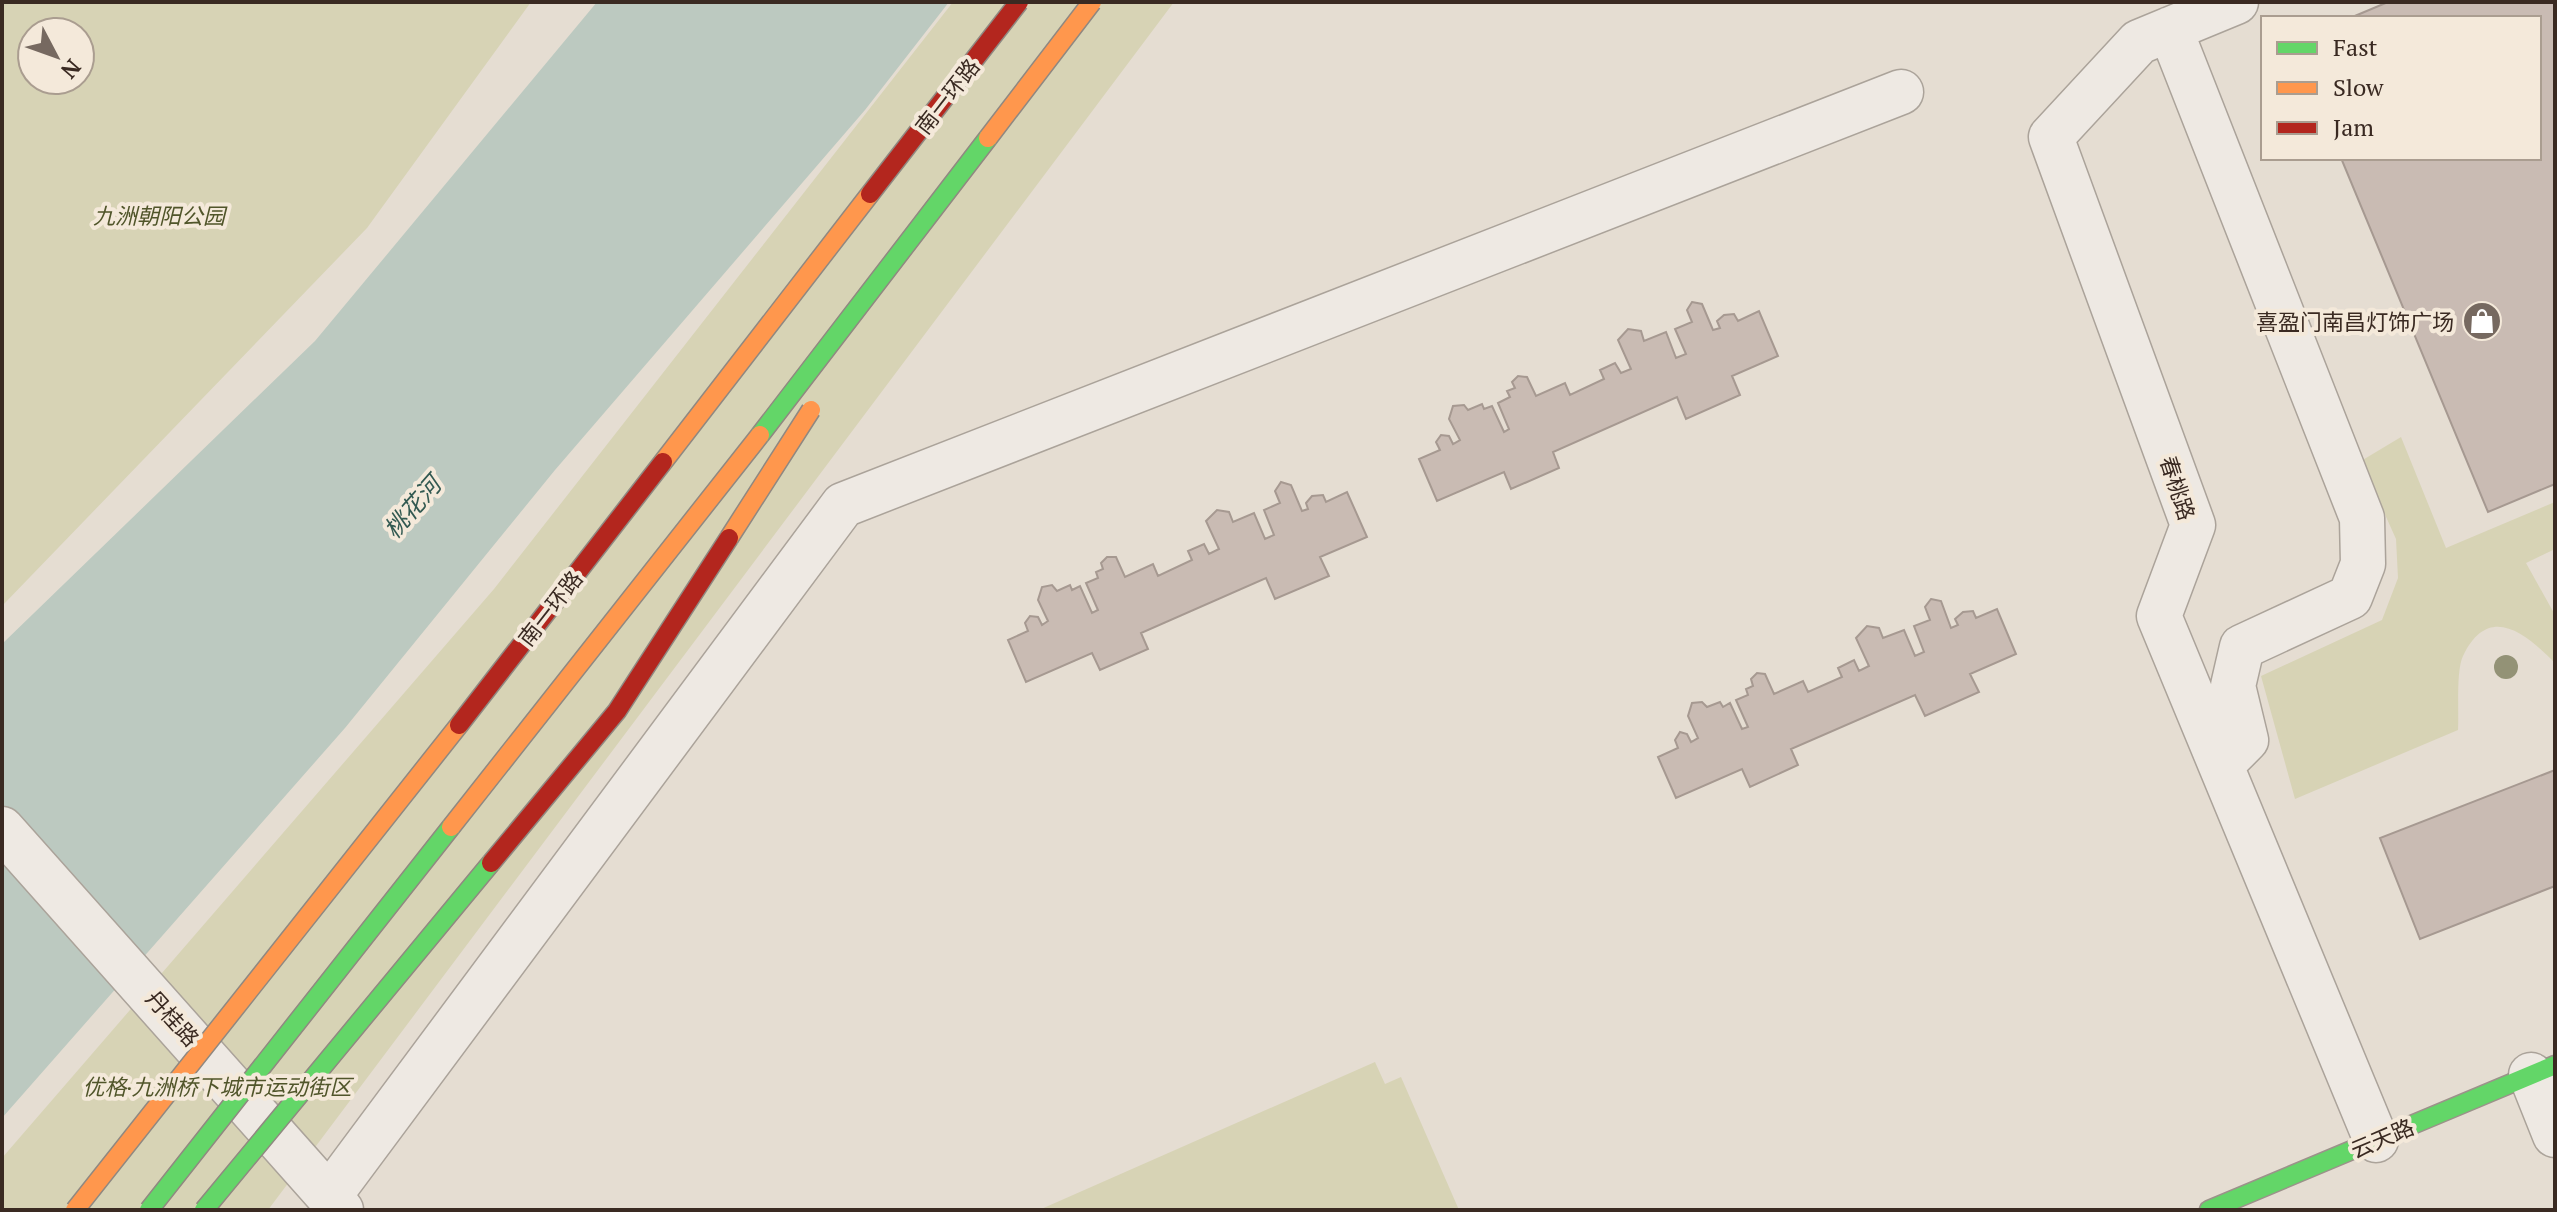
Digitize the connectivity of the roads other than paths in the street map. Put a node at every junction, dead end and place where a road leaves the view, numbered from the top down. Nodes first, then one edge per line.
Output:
1 (1019, 2) edge
2 (1092, 2) edge
3 (2236, 2) edge
4 (2170, 29) junction
5 (1901, 92) dead end
6 (984, 143) junction
7 (856, 341) dead end
8 (822, 394) dead end
9 (2221, 765) junction
10 (2, 829) edge
11 (2543, 1070) edge
12 (2555, 1135) edge
13 (2376, 1140) junction
14 (335, 1203) edge
15 (75, 1210) edge
16 (149, 1210) edge
17 (204, 1210) edge
18 (2209, 1210) edge

1 - 15 main road, 南一环路, bridge
2 - 6 main road, bridge
3 - 4 street, 春桃路
4 - 9 street, 春桃路
4 - 9 street
5 - 14 street
6 - 7 main road, bridge
6 - 16 main road, bridge
8 - 17 main road, bridge
9 - 13 street, 春桃路
10 - 14 street, 丹桂路
11 - 12 street
11 - 13 main road, 云天路
13 - 18 main road, 云天路

